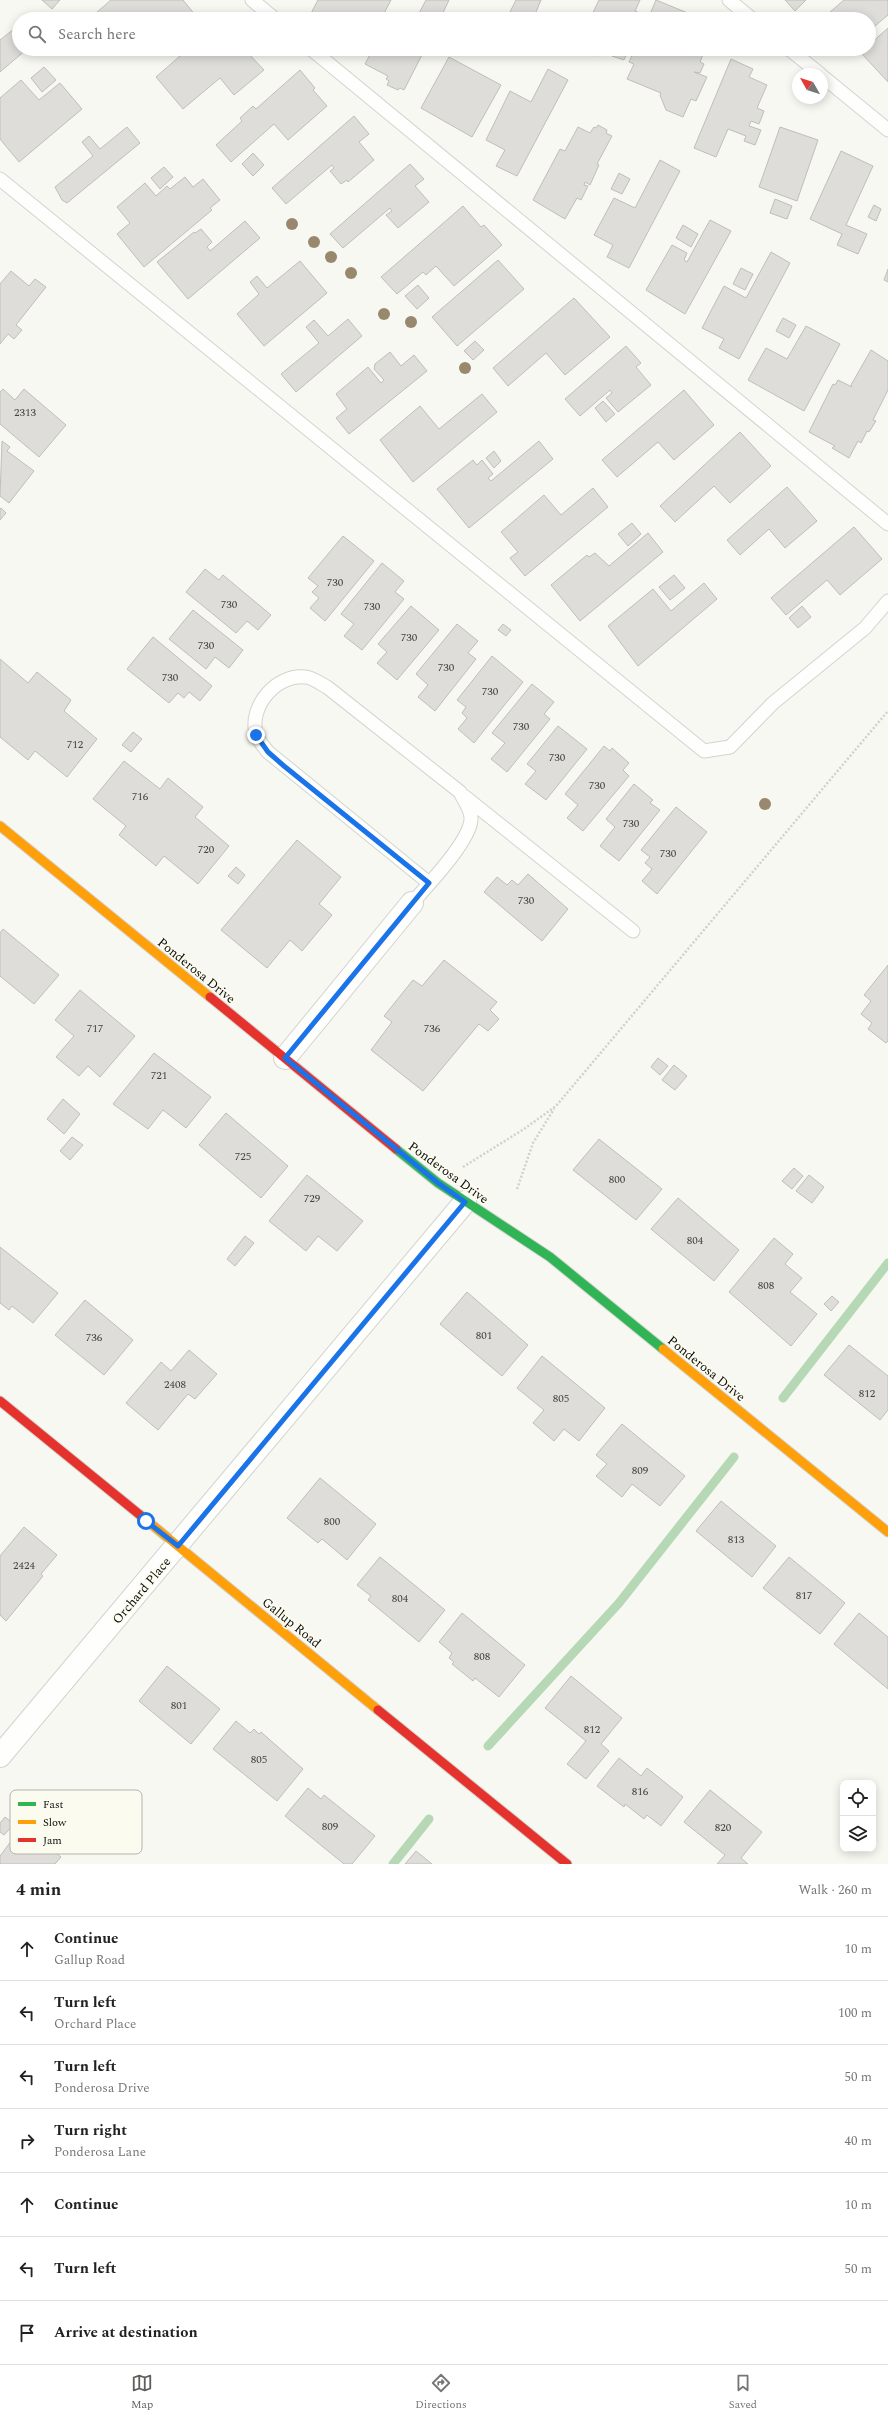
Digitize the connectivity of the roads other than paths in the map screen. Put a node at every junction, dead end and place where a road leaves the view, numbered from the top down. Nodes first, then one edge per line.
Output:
1 (252, 0) edge
2 (729, 0) edge
3 (267, 12) edge
4 (744, 12) edge
5 (320, 56) edge
6 (798, 56) edge
7 (813, 68) edge
8 (828, 81) edge
9 (888, 130) edge
10 (0, 179) edge
11 (888, 524) edge
12 (888, 601) edge
13 (460, 792) junction
14 (0, 826) edge
15 (429, 883) junction
16 (412, 903) joint
17 (633, 931) dead end
18 (285, 1058) junction
19 (465, 1202) junction
20 (0, 1401) edge
21 (888, 1532) edge
22 (178, 1546) junction
23 (0, 1756) edge
24 (567, 1864) edge

1 - 3 lane
2 - 4 lane
5 - 11 lane
6 - 7 lane
8 - 9 lane
10 - 12 lane
13 - 15 lane
13 - 15 lane
13 - 17 lane
14 - 18 street, Ponderosa Drive
15 - 16 lane
16 - 18 street
18 - 19 street, Ponderosa Drive
19 - 21 street, Ponderosa Drive
19 - 22 street, Orchard Place
20 - 22 street, Gallup Road
22 - 23 street, Orchard Place
22 - 24 street, Gallup Road

